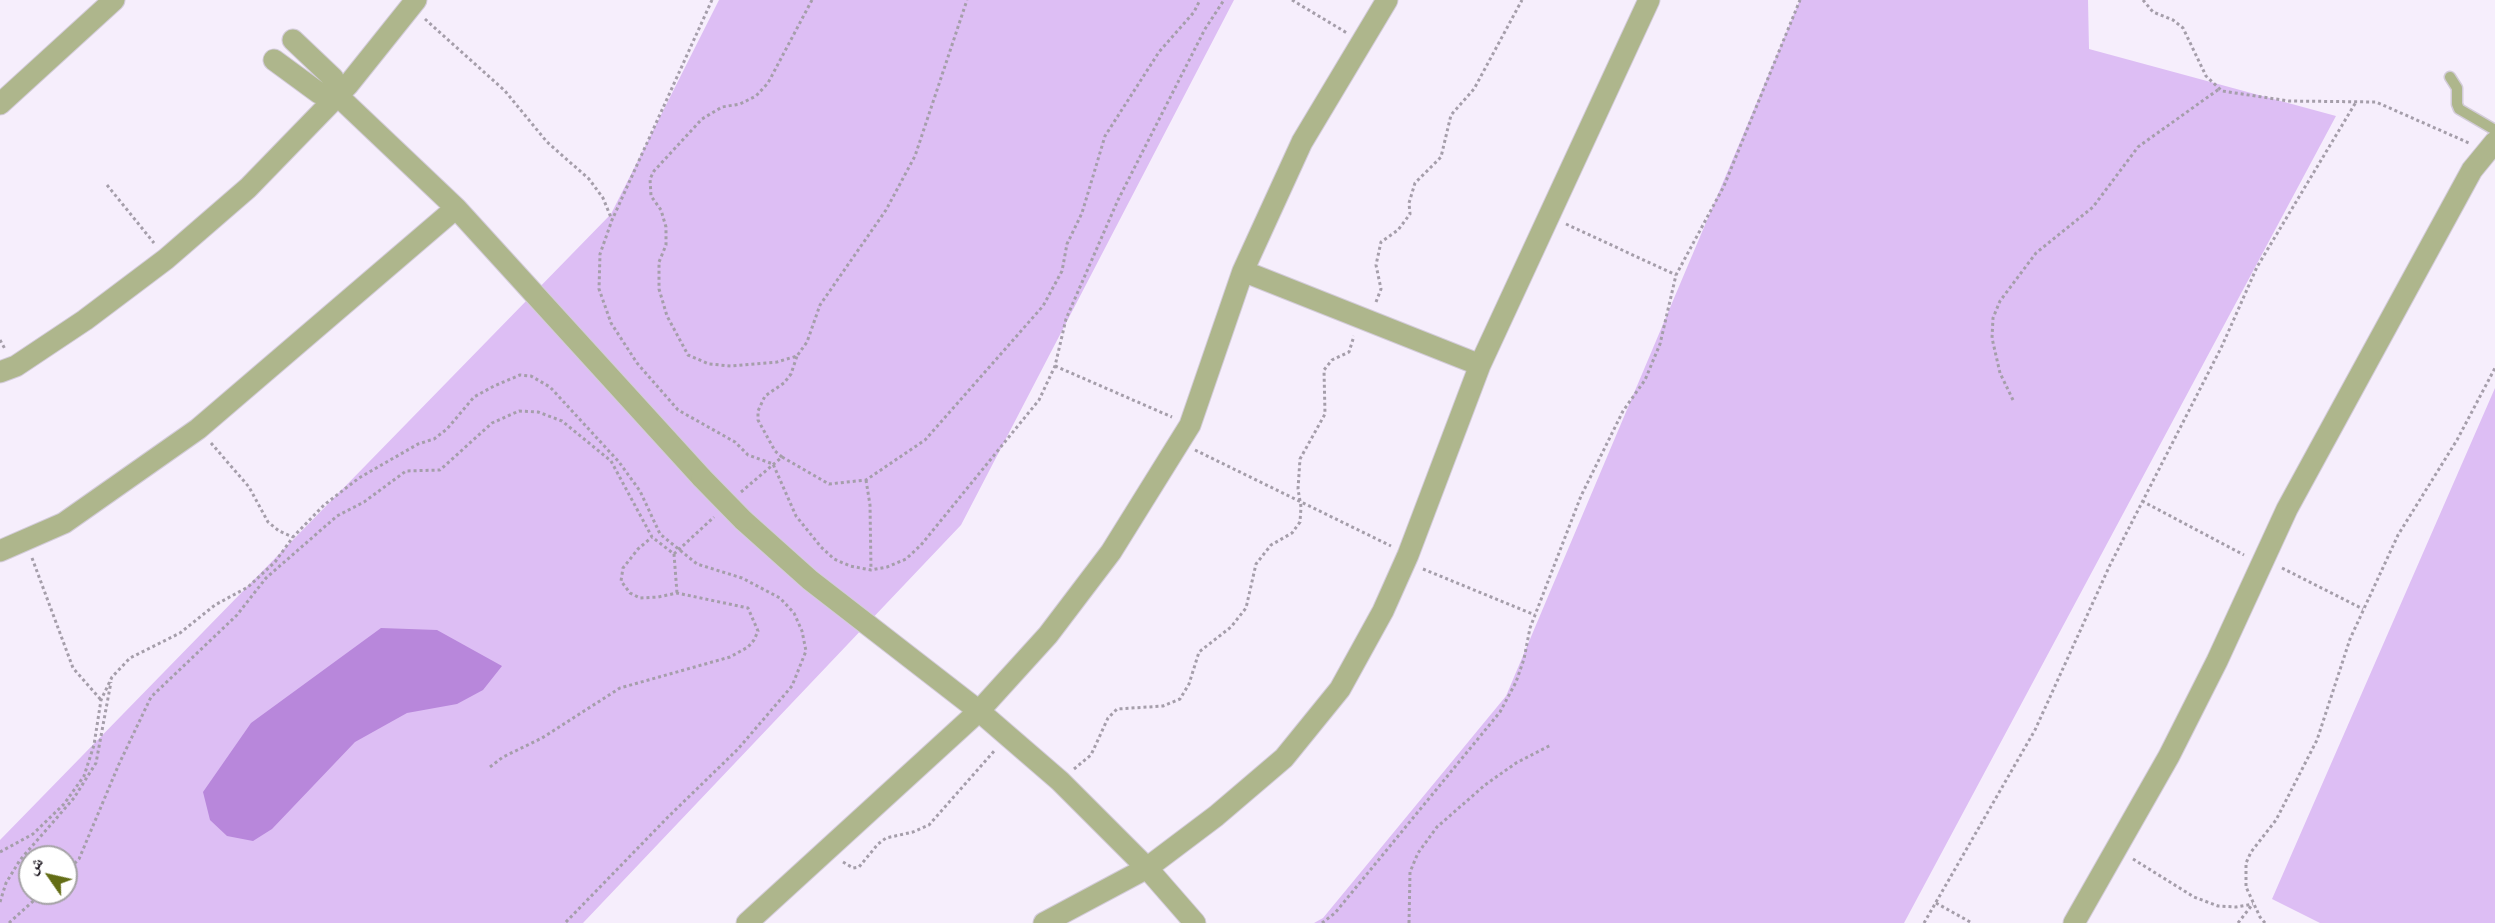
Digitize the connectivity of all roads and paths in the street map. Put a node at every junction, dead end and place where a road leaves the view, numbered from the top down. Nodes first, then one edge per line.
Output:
1 (114, 0) edge
2 (712, 0) edge
3 (812, 0) edge
4 (967, 0) edge
5 (1200, 0) edge
6 (1224, 0) edge
7 (1292, 0) edge
8 (1387, 0) edge
9 (1522, 0) edge
10 (1649, 0) edge
11 (1800, 0) edge
12 (2143, 0) edge
13 (414, 3) edge
14 (293, 40) dead end
15 (1362, 42) junction
16 (274, 60) dead end
17 (2450, 77) dead end
18 (2220, 90) junction
19 (338, 96) junction
20 (2356, 102) junction
21 (0, 104) edge
22 (2495, 130) edge
23 (2491, 147) edge
24 (107, 184) dead end
25 (456, 208) junction
26 (1548, 216) junction
27 (612, 220) junction
28 (166, 259) junction
29 (1243, 271) junction
30 (1676, 275) junction
31 (1365, 319) junction
32 (797, 356) junction
33 (1480, 365) junction
34 (1055, 366) junction
35 (2495, 368) edge
36 (0, 372) edge
37 (2013, 400) dead end
38 (198, 429) junction
39 (1185, 434) junction
40 (782, 457) junction
41 (773, 464) junction
42 (760, 473) dead end
43 (866, 480) junction
44 (1299, 501) junction
45 (2142, 501) junction
46 (293, 537) junction
47 (652, 537) junction
48 (26, 540) junction
49 (679, 550) junction
50 (0, 551) edge
51 (674, 555) junction
52 (1406, 558) junction
53 (2262, 561) junction
54 (275, 562) junction
55 (871, 570) junction
56 (266, 578) junction
57 (676, 592) junction
58 (2363, 609) junction
59 (1535, 615) junction
60 (112, 677) junction
61 (101, 700) junction
62 (979, 711) junction
63 (1008, 735) junction
64 (1551, 745) dead end
65 (490, 767) dead end
66 (1060, 781) junction
67 (2118, 850) junction
68 (0, 852) edge
69 (824, 852) junction
70 (78, 862) edge
71 (1147, 868) junction
72 (0, 902) edge
73 (1936, 903) junction
74 (2253, 904) junction
75 (29, 905) edge
76 (9, 923) edge
77 (565, 923) edge
78 (747, 923) edge
79 (1044, 923) edge
80 (1195, 923) edge
81 (1322, 923) edge
82 (1409, 923) edge
83 (1924, 923) edge
84 (1972, 923) edge
85 (2074, 923) edge
86 (2238, 923) edge
87 (2265, 923) edge

1 - 21 street
2 - 27 path
3 - 32 path
4 - 32 path
5 - 43 path
6 - 34 path
7 - 15 path
8 - 15 street
9 - 31 path
10 - 26 street
11 - 30 path
12 - 18 path
13 - 19 street
13 - 27 path
14 - 19 street
15 - 29 street
16 - 19 street
17 - 22 lane
18 - 20 path
18 - 37 path
19 - 25 street
19 - 28 street
20 - 23 path
20 - 45 path
23 - 53 street
24 - 28 path
25 - 38 street
25 - 62 street, bridge
26 - 30 path
26 - 33 street
27 - 41 path
28 - 36 street
29 - 31 street
29 - 39 street
30 - 59 path
31 - 33 street
31 - 44 path
32 - 40 path
33 - 52 street
34 - 39 path
34 - 55 path
35 - 58 path
38 - 46 path
38 - 48 street
39 - 44 path
39 - 62 street
40 - 41 path
40 - 43 path
41 - 42 path
41 - 55 path
43 - 55 path
44 - 52 path
44 - 66 path
45 - 53 path
45 - 73 path
46 - 49 path
46 - 54 path
47 - 51 path
47 - 56 path
47 - 57 path
48 - 50 street
48 - 61 path
49 - 51 path
49 - 77 path
51 - 57 path
52 - 59 path
52 - 71 street
53 - 58 path
53 - 67 street
54 - 56 path
54 - 60 path
56 - 70 path
57 - 65 path
58 - 74 path
59 - 81 path
60 - 61 path
60 - 72 path
61 - 68 path
62 - 63 street
62 - 69 street
63 - 66 street
63 - 69 path
64 - 82 path
66 - 71 street
67 - 74 path
67 - 85 street
69 - 78 street
71 - 79 street
71 - 80 street
73 - 83 path
73 - 84 path
74 - 86 path
74 - 87 path
75 - 76 path

